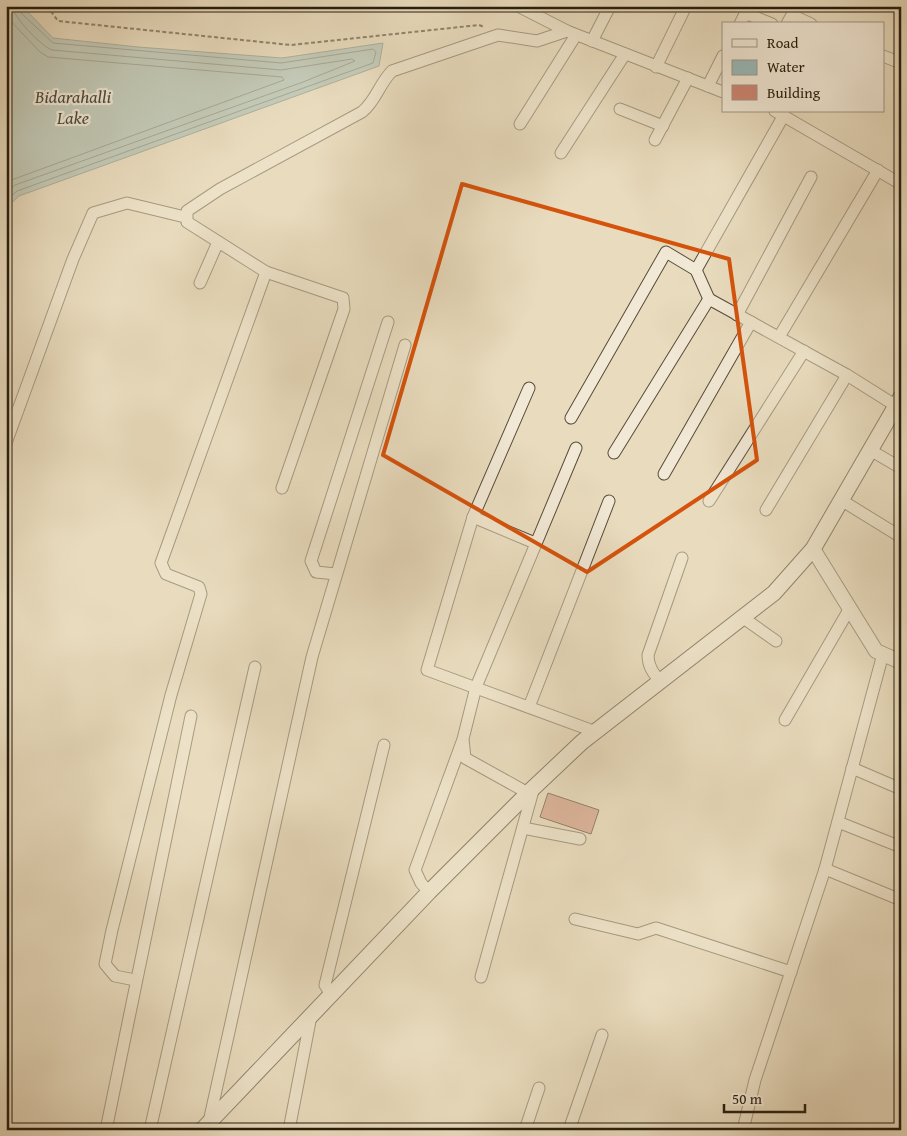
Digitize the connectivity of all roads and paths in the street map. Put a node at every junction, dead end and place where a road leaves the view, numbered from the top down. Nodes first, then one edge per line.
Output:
1 (47, 6) edge
2 (518, 6) edge
3 (610, 6) edge
4 (686, 6) edge
5 (745, 14) edge
6 (767, 22) edge
7 (788, 22) edge
8 (807, 22) edge
9 (572, 33) junction
10 (498, 35) junction
11 (592, 41) junction
12 (625, 54) junction
13 (884, 56) edge
14 (722, 58) edge
15 (901, 63) edge
16 (656, 66) junction
17 (688, 78) junction
18 (708, 86) junction
19 (722, 92) edge
20 (620, 109) dead end
21 (779, 113) edge
22 (520, 124) dead end
23 (663, 126) junction
24 (655, 140) dead end
25 (561, 153) dead end
26 (878, 170) junction
27 (812, 176) dead end
28 (901, 184) edge
29 (185, 217) junction
30 (218, 242) junction
31 (696, 270) junction
32 (266, 272) junction
33 (200, 283) dead end
34 (709, 299) junction
35 (738, 315) junction
36 (388, 322) dead end
37 (752, 322) junction
38 (779, 338) junction
39 (405, 345) dead end
40 (804, 351) junction
41 (848, 375) junction
42 (529, 388) dead end
43 (899, 404) edge
44 (571, 418) dead end
45 (6, 443) edge
46 (576, 448) dead end
47 (870, 450) junction
48 (614, 452) dead end
49 (901, 468) edge
50 (664, 474) dead end
51 (282, 488) dead end
52 (841, 500) junction
53 (609, 501) dead end
54 (709, 501) dead end
55 (766, 510) dead end
56 (473, 517) junction
57 (901, 537) edge
58 (535, 543) junction
59 (813, 549) junction
60 (682, 558) dead end
61 (336, 574) junction
62 (850, 608) junction
63 (742, 617) junction
64 (776, 641) dead end
65 (883, 654) junction
66 (901, 662) edge
67 (255, 667) dead end
68 (660, 681) junction
69 (476, 687) junction
70 (529, 707) junction
71 (190, 716) dead end
72 (785, 720) dead end
73 (596, 732) junction
74 (464, 739) junction
75 (384, 745) dead end
76 (852, 768) junction
77 (901, 789) edge
78 (531, 790) junction
79 (838, 822) junction
80 (523, 828) junction
81 (580, 839) dead end
82 (901, 847) edge
83 (825, 869) junction
84 (429, 892) junction
85 (901, 900) edge
86 (574, 919) dead end
87 (791, 972) junction
88 (481, 977) dead end
89 (135, 980) junction
90 (331, 995) junction
91 (311, 1016) junction
92 (602, 1035) dead end
93 (539, 1088) dead end
94 (206, 1126) edge
95 (527, 1129) edge
96 (106, 1130) edge
97 (150, 1130) edge
98 (290, 1130) edge
99 (569, 1130) edge
100 (743, 1130) edge

1 - 10 path
2 - 9 street
3 - 11 street
4 - 16 street
5 - 6 street
7 - 8 street
9 - 10 street
9 - 11 street
9 - 22 street
10 - 29 street
11 - 12 street
12 - 16 street
12 - 25 street
13 - 15 street
14 - 18 street
16 - 17 street
17 - 18 street
17 - 23 street
18 - 19 street
20 - 23 street
21 - 26 street
21 - 31 street
23 - 24 street
26 - 28 street
26 - 38 street
27 - 35 street
29 - 30 street
29 - 45 street
30 - 32 street
30 - 33 street
31 - 34 street
31 - 44 street
32 - 51 street
32 - 89 street
34 - 35 street
34 - 48 street
35 - 37 street
36 - 61 street
37 - 38 street
37 - 50 street
38 - 40 street
39 - 61 street
40 - 41 street
40 - 54 street
41 - 43 street
41 - 55 street
42 - 56 street
43 - 47 main road
46 - 58 street
47 - 49 street
47 - 52 main road
52 - 57 street
52 - 59 main road
53 - 70 street
56 - 58 street
56 - 69 street
58 - 69 street
59 - 62 street
59 - 63 main road
60 - 68 street
61 - 94 street
62 - 65 street
62 - 72 street
63 - 64 street
63 - 68 main road
65 - 66 street
65 - 76 street
67 - 97 street
68 - 73 main road
69 - 70 street
69 - 74 street
70 - 73 street
71 - 89 street
73 - 78 main road
74 - 78 street
74 - 84 street
75 - 90 street
76 - 77 street
76 - 79 street
78 - 80 street
78 - 84 main road
79 - 82 street
79 - 83 street
80 - 81 street
80 - 88 street
83 - 85 street
83 - 87 street
84 - 90 main road
86 - 87 street
87 - 100 street
89 - 96 street
90 - 91 main road
91 - 94 main road
91 - 98 street
92 - 99 street
93 - 95 street

